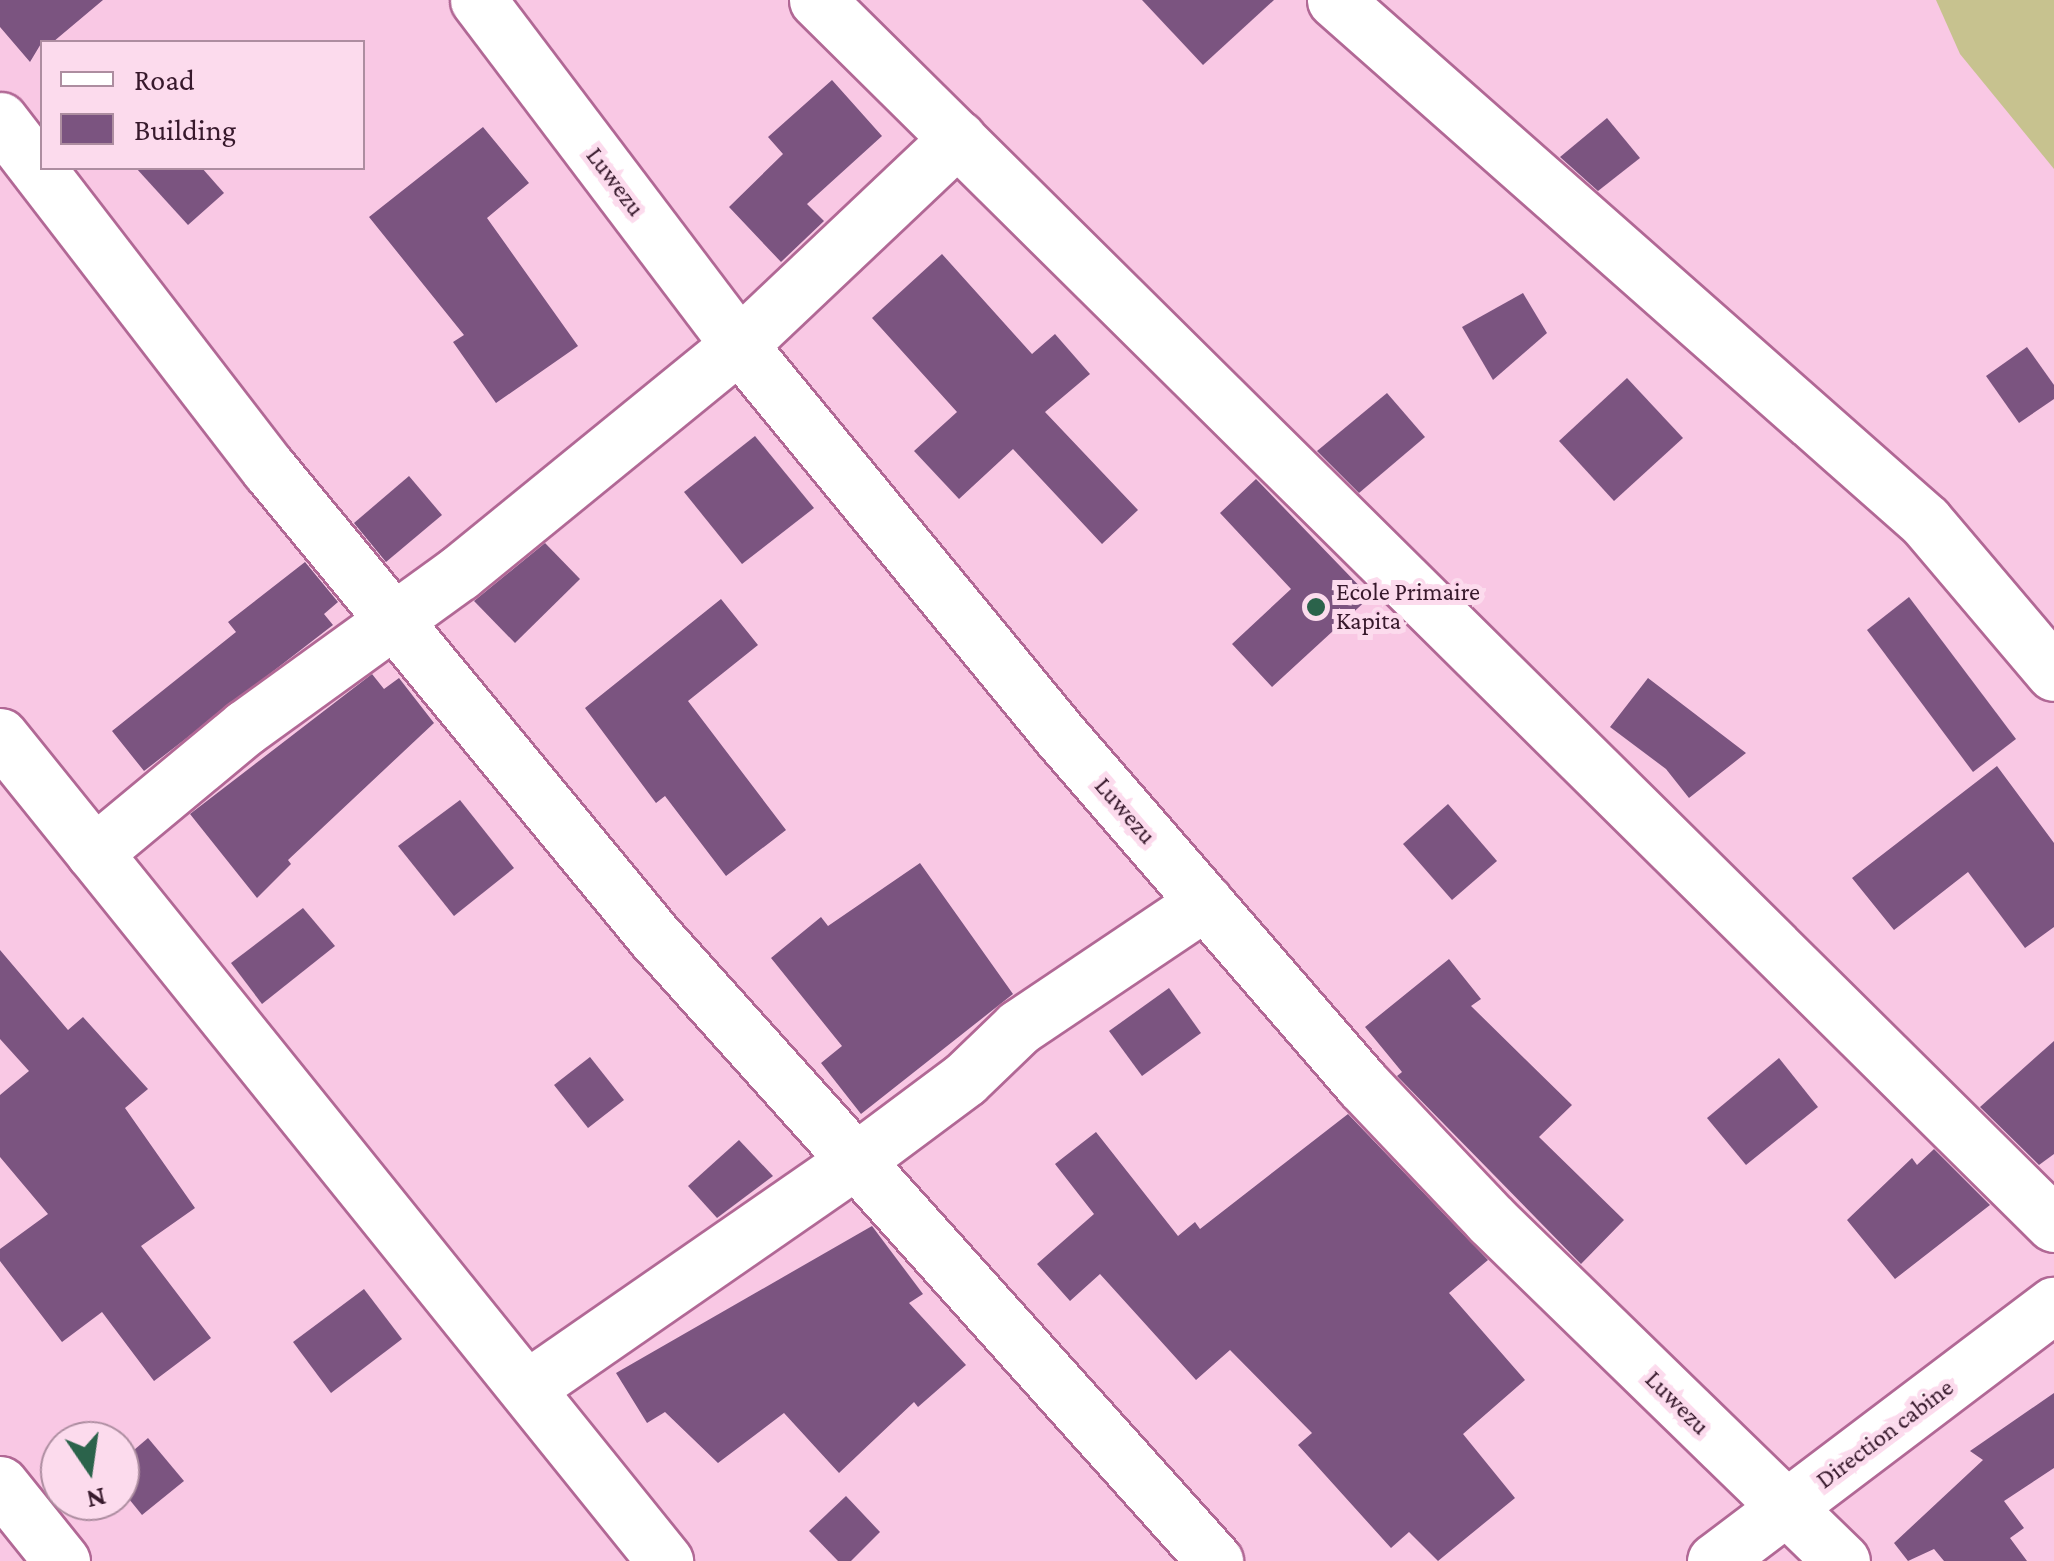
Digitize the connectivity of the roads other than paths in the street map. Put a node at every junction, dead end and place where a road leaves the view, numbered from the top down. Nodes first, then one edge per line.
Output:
1 (478, 0) edge
2 (817, 0) edge
3 (1335, 0) edge
4 (0, 120) edge
5 (958, 138) junction
6 (738, 345) junction
7 (394, 619) junction
8 (2054, 673) edge
9 (0, 736) edge
10 (94, 853) junction
11 (1205, 902) junction
12 (855, 1161) junction
13 (2054, 1224) edge
14 (2054, 1305) edge
15 (527, 1388) junction
16 (0, 1484) edge
17 (1786, 1510) junction
18 (62, 1561) edge
19 (665, 1561) edge
20 (1215, 1561) edge
21 (1714, 1561) edge
22 (1842, 1561) edge

1 - 6 street, Luwezu
2 - 5 street
3 - 8 street
4 - 7 street
5 - 6 street
5 - 13 street
6 - 7 street
6 - 11 street, Luwezu
7 - 10 street
7 - 12 street
9 - 10 street
10 - 15 street
11 - 12 street
11 - 17 street, Luwezu
12 - 15 street
12 - 20 street
14 - 17 street, Direction cabine
15 - 19 street
16 - 18 street
17 - 21 street, Direction cabine
17 - 22 street, Luwezu

